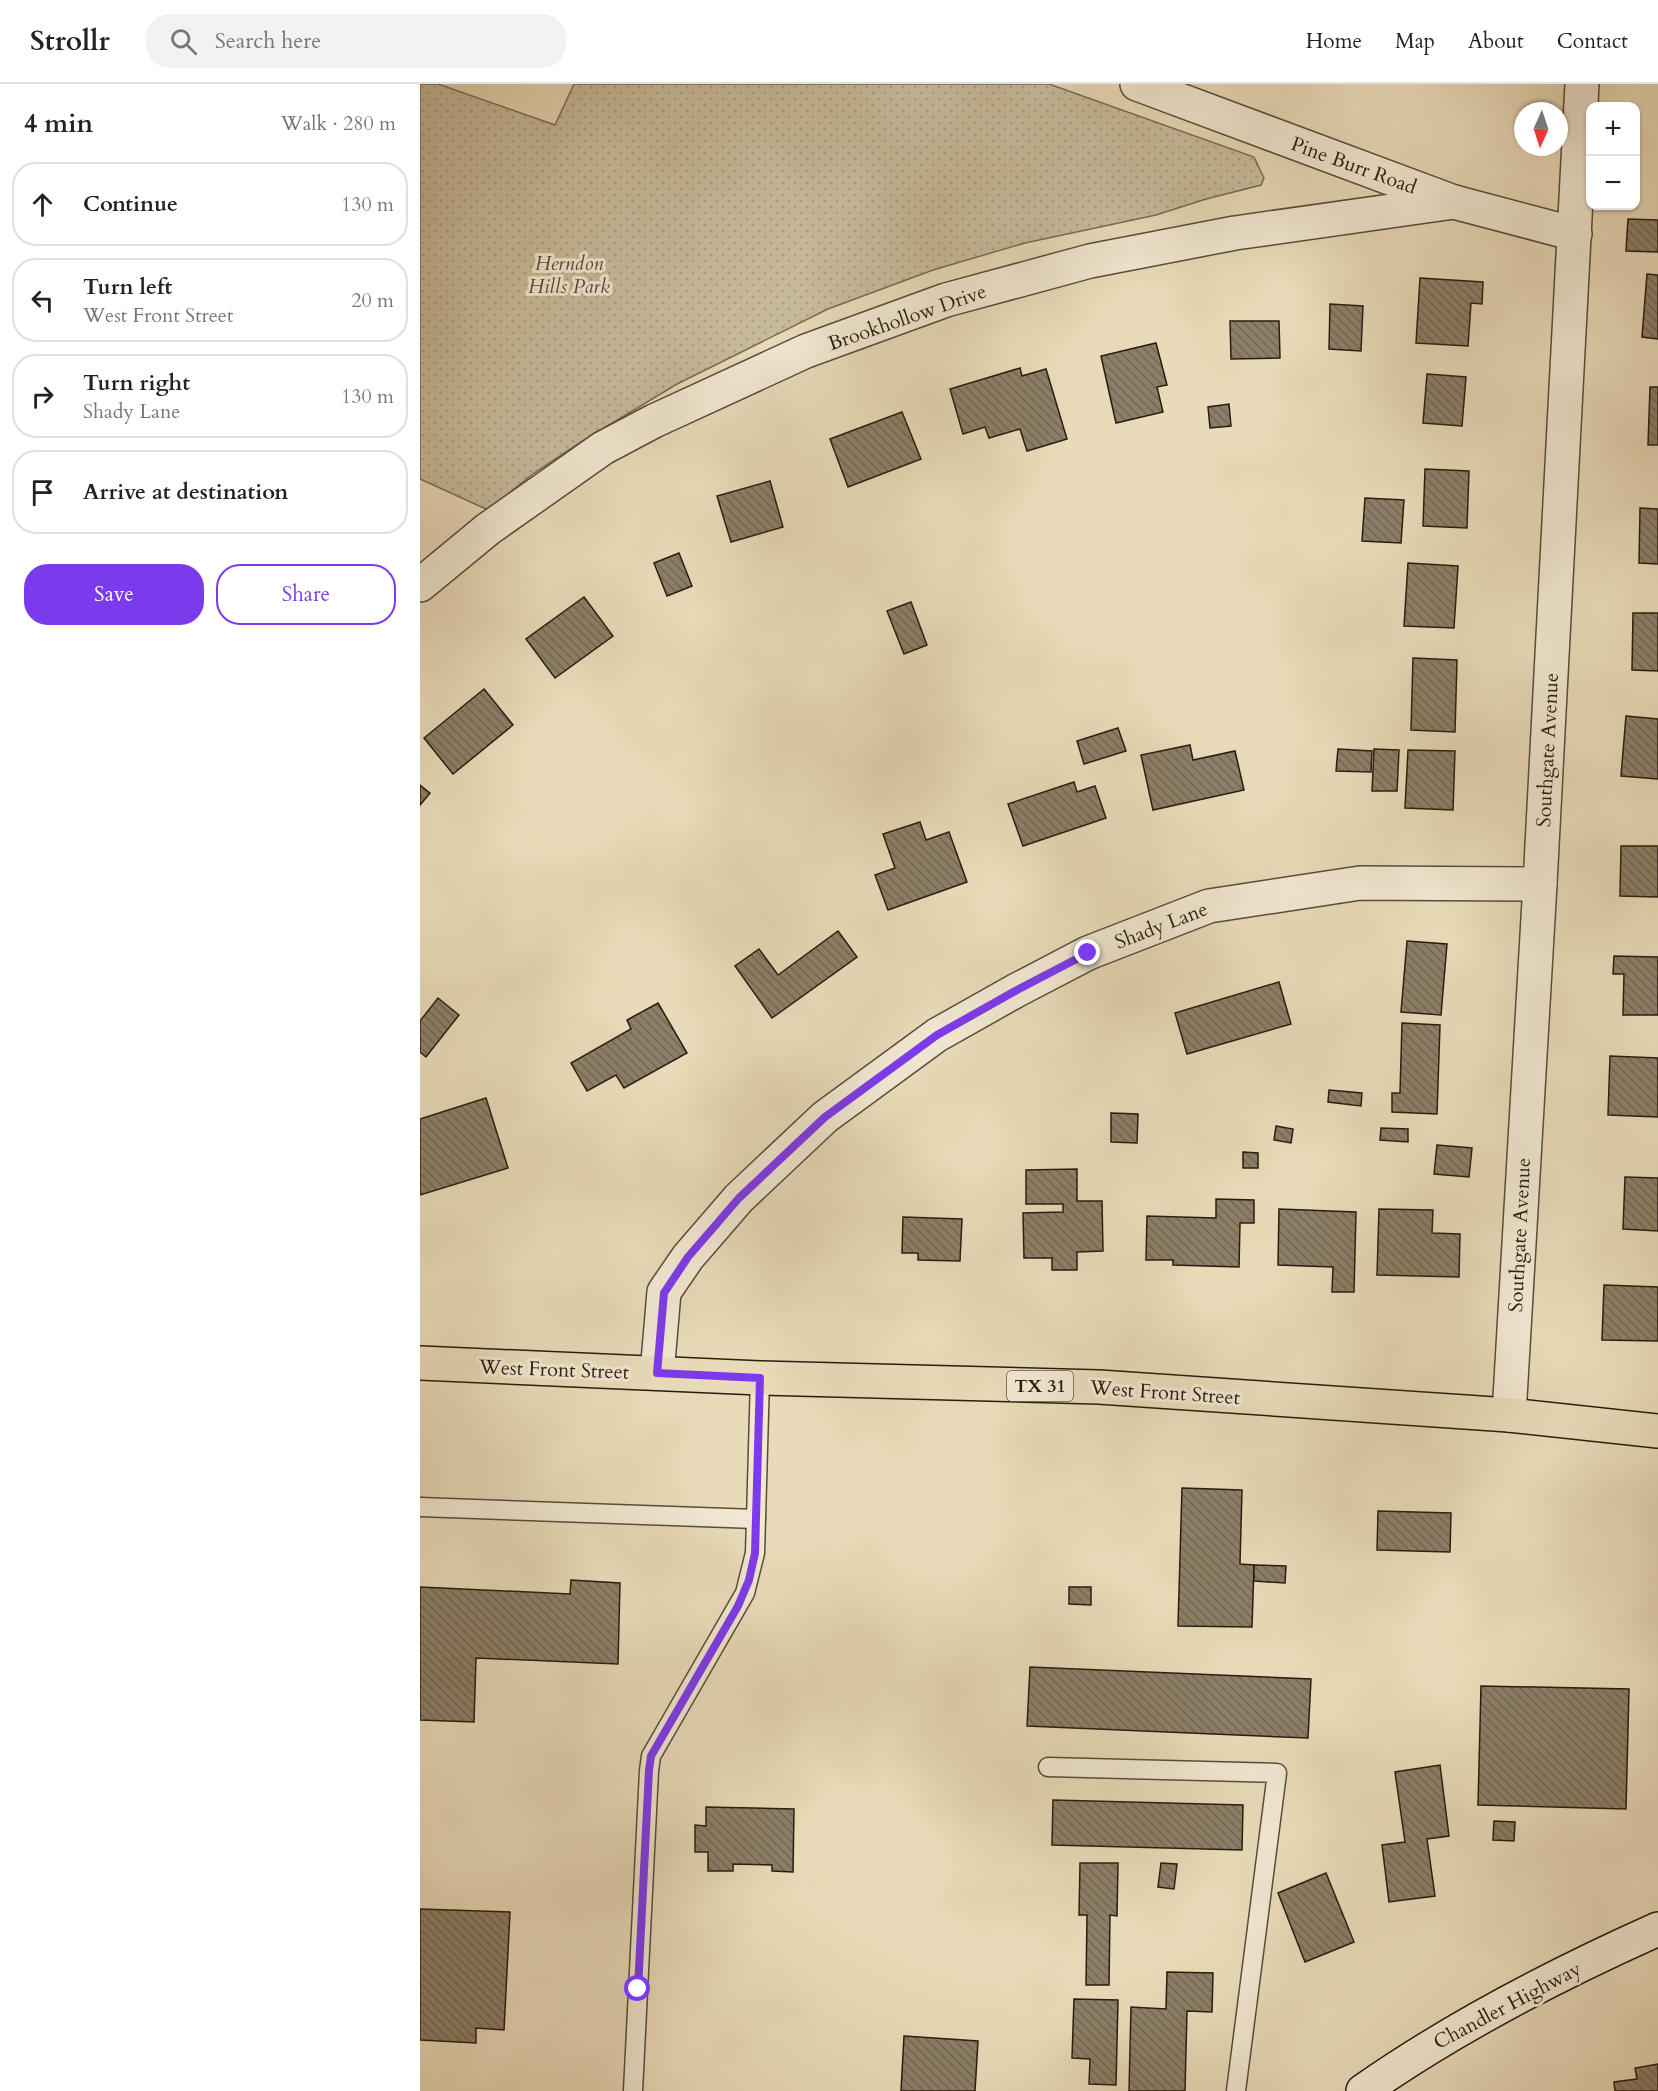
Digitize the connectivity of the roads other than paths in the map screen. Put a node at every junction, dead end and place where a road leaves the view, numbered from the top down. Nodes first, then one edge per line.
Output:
1 (1137, 84) edge
2 (1582, 84) edge
3 (1454, 202) junction
4 (1575, 234) junction
5 (420, 585) edge
6 (1540, 884) junction
7 (420, 1363) edge
8 (657, 1373) junction
9 (760, 1378) junction
10 (1509, 1415) junction
11 (1658, 1431) edge
12 (420, 1507) edge
13 (756, 1519) junction
14 (1048, 1767) dead end
15 (1658, 1929) edge
16 (633, 2091) edge
17 (1236, 2091) edge
18 (1363, 2091) edge

1 - 3 street, Pine Burr Road
2 - 4 street, Southgate Avenue
3 - 4 street, Pine Burr Road
3 - 5 street, Brookhollow Drive
4 - 6 street, Southgate Avenue
6 - 8 street, Shady Lane
6 - 10 street, Southgate Avenue
7 - 8 main road, West Front Street / TX 31
8 - 9 main road, West Front Street / TX 31
9 - 10 main road, West Front Street / TX 31
9 - 13 lane
10 - 11 main road, West Front Street / TX 31
12 - 13 lane
13 - 16 lane
14 - 17 lane
15 - 18 street, Chandler Highway

